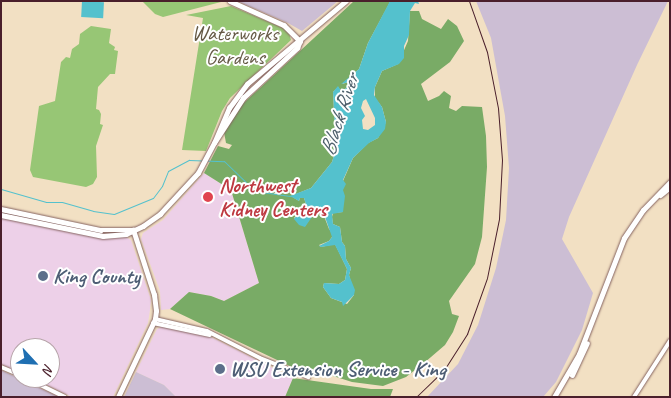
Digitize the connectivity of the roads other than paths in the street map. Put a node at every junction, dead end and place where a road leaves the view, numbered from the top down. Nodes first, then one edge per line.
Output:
1 (230, 1) edge
2 (346, 1) edge
3 (300, 41) junction
4 (214, 142) junction
5 (670, 182) edge
6 (670, 187) edge
7 (1, 209) edge
8 (1, 215) edge
9 (36, 222) junction
10 (75, 225) junction
11 (133, 230) junction
12 (154, 321) junction
13 (670, 341) edge
14 (308, 377) dead end
15 (47, 388) edge
16 (65, 397) edge
17 (118, 397) edge
18 (556, 397) edge
19 (634, 397) edge

1 - 3 street
2 - 3 street
3 - 4 street
3 - 4 street
4 - 11 street
5 - 18 main road
6 - 18 main road
7 - 10 street
8 - 9 street
9 - 10 street
9 - 11 street
10 - 11 street
11 - 12 street
12 - 14 street
12 - 17 street
13 - 19 street
15 - 16 street

